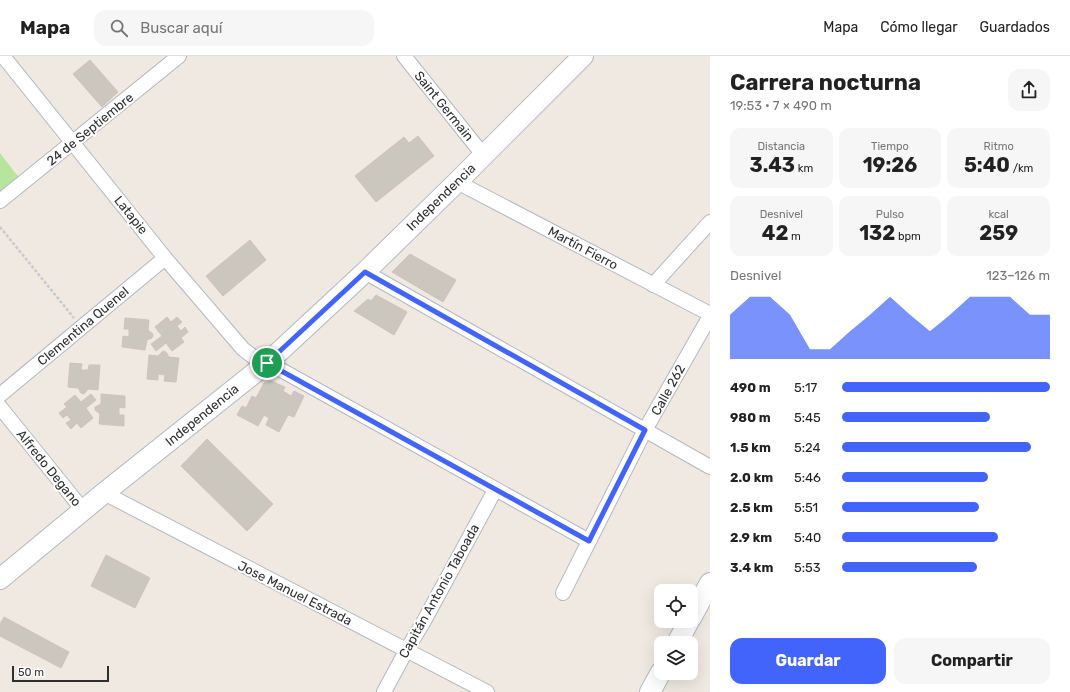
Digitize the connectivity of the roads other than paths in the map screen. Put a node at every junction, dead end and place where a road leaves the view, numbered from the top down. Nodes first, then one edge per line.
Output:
1 (3, 56) edge
2 (179, 56) edge
3 (404, 56) edge
4 (583, 56) edge
5 (73, 142) junction
6 (484, 156) junction
7 (457, 182) junction
8 (0, 201) edge
9 (710, 222) edge
10 (165, 258) junction
11 (365, 272) junction
12 (653, 285) junction
13 (710, 315) edge
14 (267, 363) junction
15 (0, 395) edge
16 (0, 407) edge
17 (645, 430) junction
18 (710, 467) edge
19 (495, 490) junction
20 (104, 493) junction
21 (83, 510) junction
22 (589, 541) junction
23 (0, 579) edge
24 (710, 583) edge
25 (563, 593) dead end
26 (698, 605) edge
27 (406, 651) junction
28 (657, 680) edge
29 (384, 692) edge
30 (487, 692) edge
31 (650, 692) edge

1 - 5 street, Latapie
2 - 5 street, 24 de Septiembre
3 - 6 street, Saint Germain
4 - 6 street, Independencia
5 - 8 street, 24 de Septiembre
5 - 10 street, Latapie
6 - 7 street, Independencia
7 - 11 street, Independencia
7 - 12 street, Martín Fierro
9 - 12 street
10 - 14 street, Latapie
10 - 15 street, Clementina Quenel
11 - 14 street, Independencia
11 - 17 street
12 - 13 street, Martín Fierro
13 - 17 street, Calle 262
14 - 19 street, Latapie
14 - 20 street, Independencia
16 - 21 street, Alfredo Degano
17 - 18 street
17 - 22 street, Calle 262
19 - 22 street, Latapie
19 - 27 street, Capitán Antonio Taboada
20 - 21 street, Independencia
20 - 27 street, Jose Manuel Estrada
21 - 23 street, Independencia
22 - 25 street, Calle 262
24 - 26 street
27 - 29 street, Capitán Antonio Taboada
27 - 30 street, Jose Manuel Estrada
28 - 31 street

